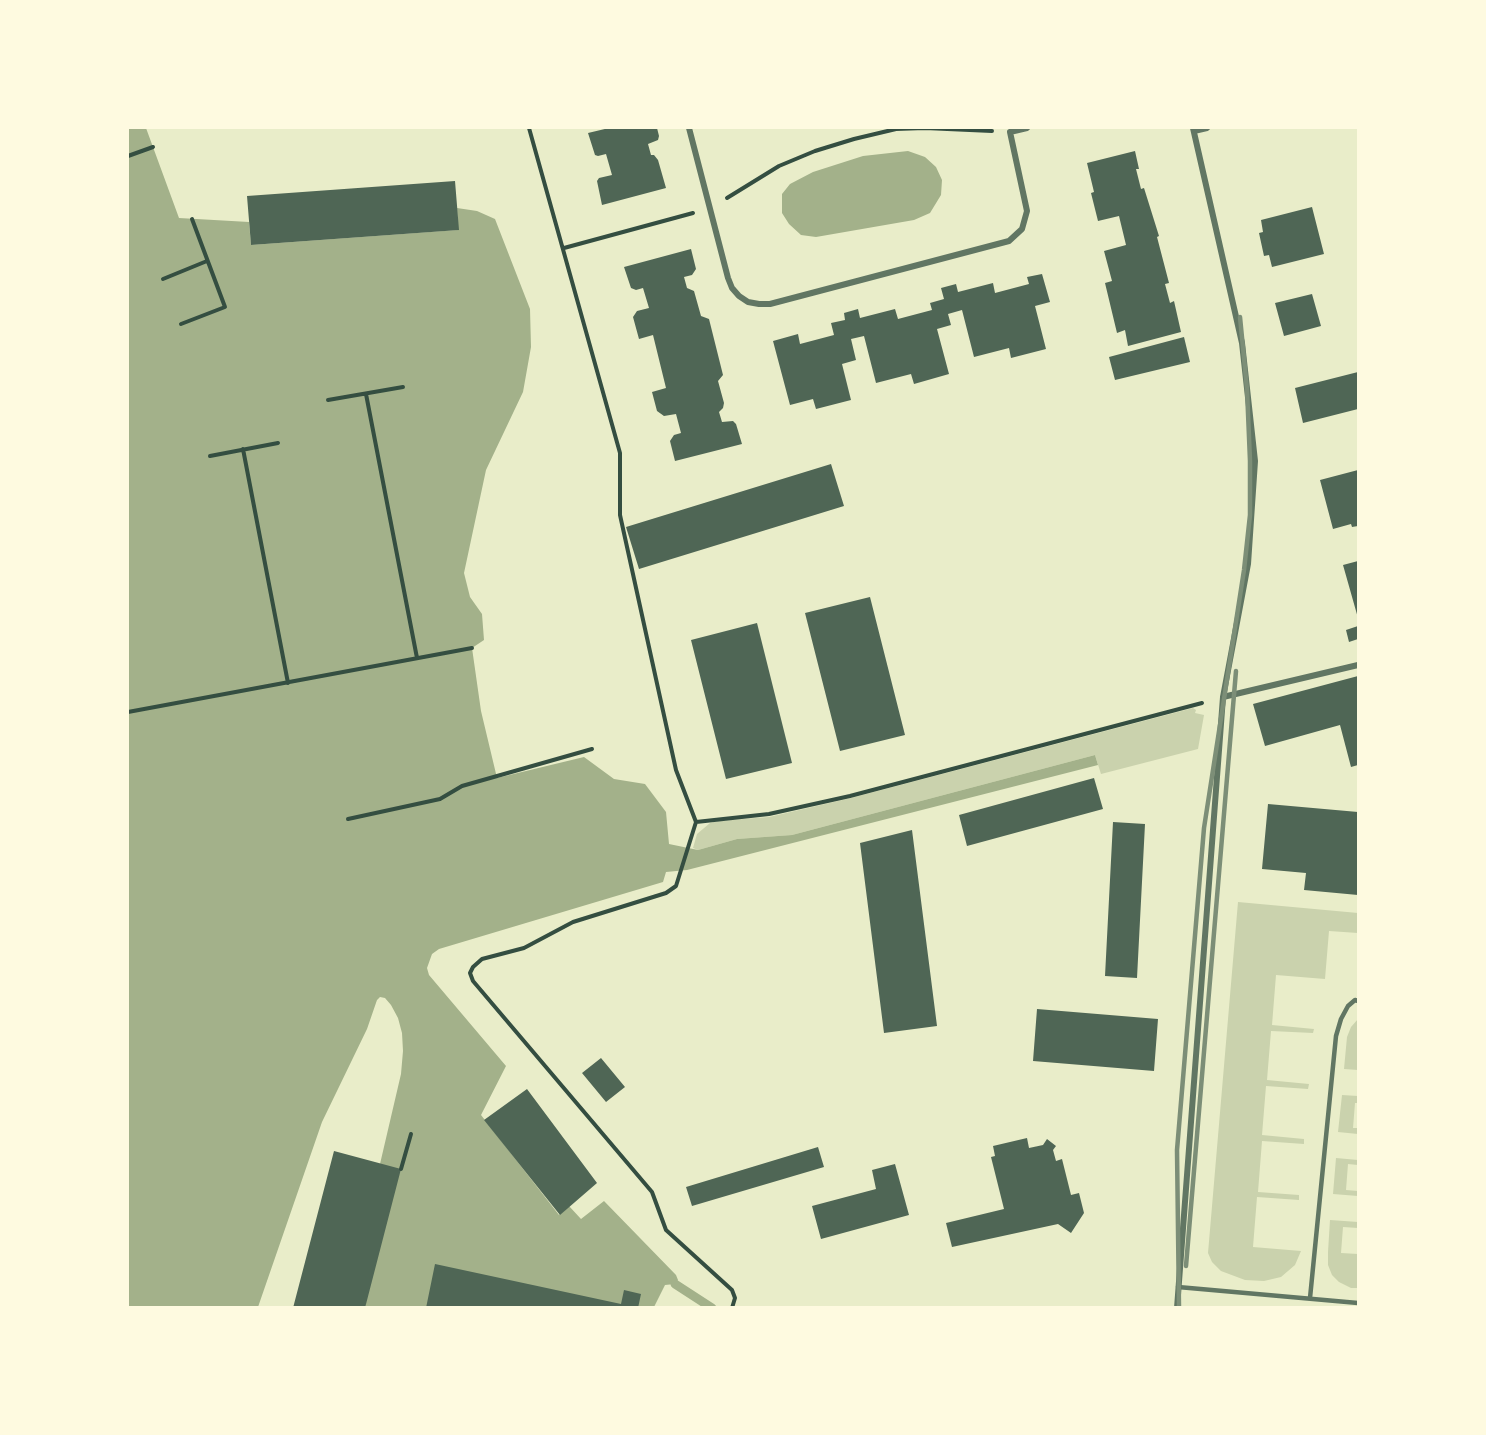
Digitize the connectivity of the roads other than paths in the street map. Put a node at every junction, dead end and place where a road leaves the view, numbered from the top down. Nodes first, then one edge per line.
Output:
1 (689, 128) edge
2 (1027, 128) edge
3 (1207, 128) edge
4 (1193, 129) edge
5 (1010, 130) edge
6 (1359, 664) edge
7 (1223, 697) junction
8 (1359, 1001) edge
9 (1179, 1287) junction
10 (1310, 1298) junction
11 (1359, 1303) edge
12 (1177, 1308) edge

1 - 5 street
2 - 5 street
3 - 4 street
4 - 7 street
6 - 7 street
7 - 9 street
8 - 10 lane
9 - 10 lane
9 - 12 street
10 - 11 lane

